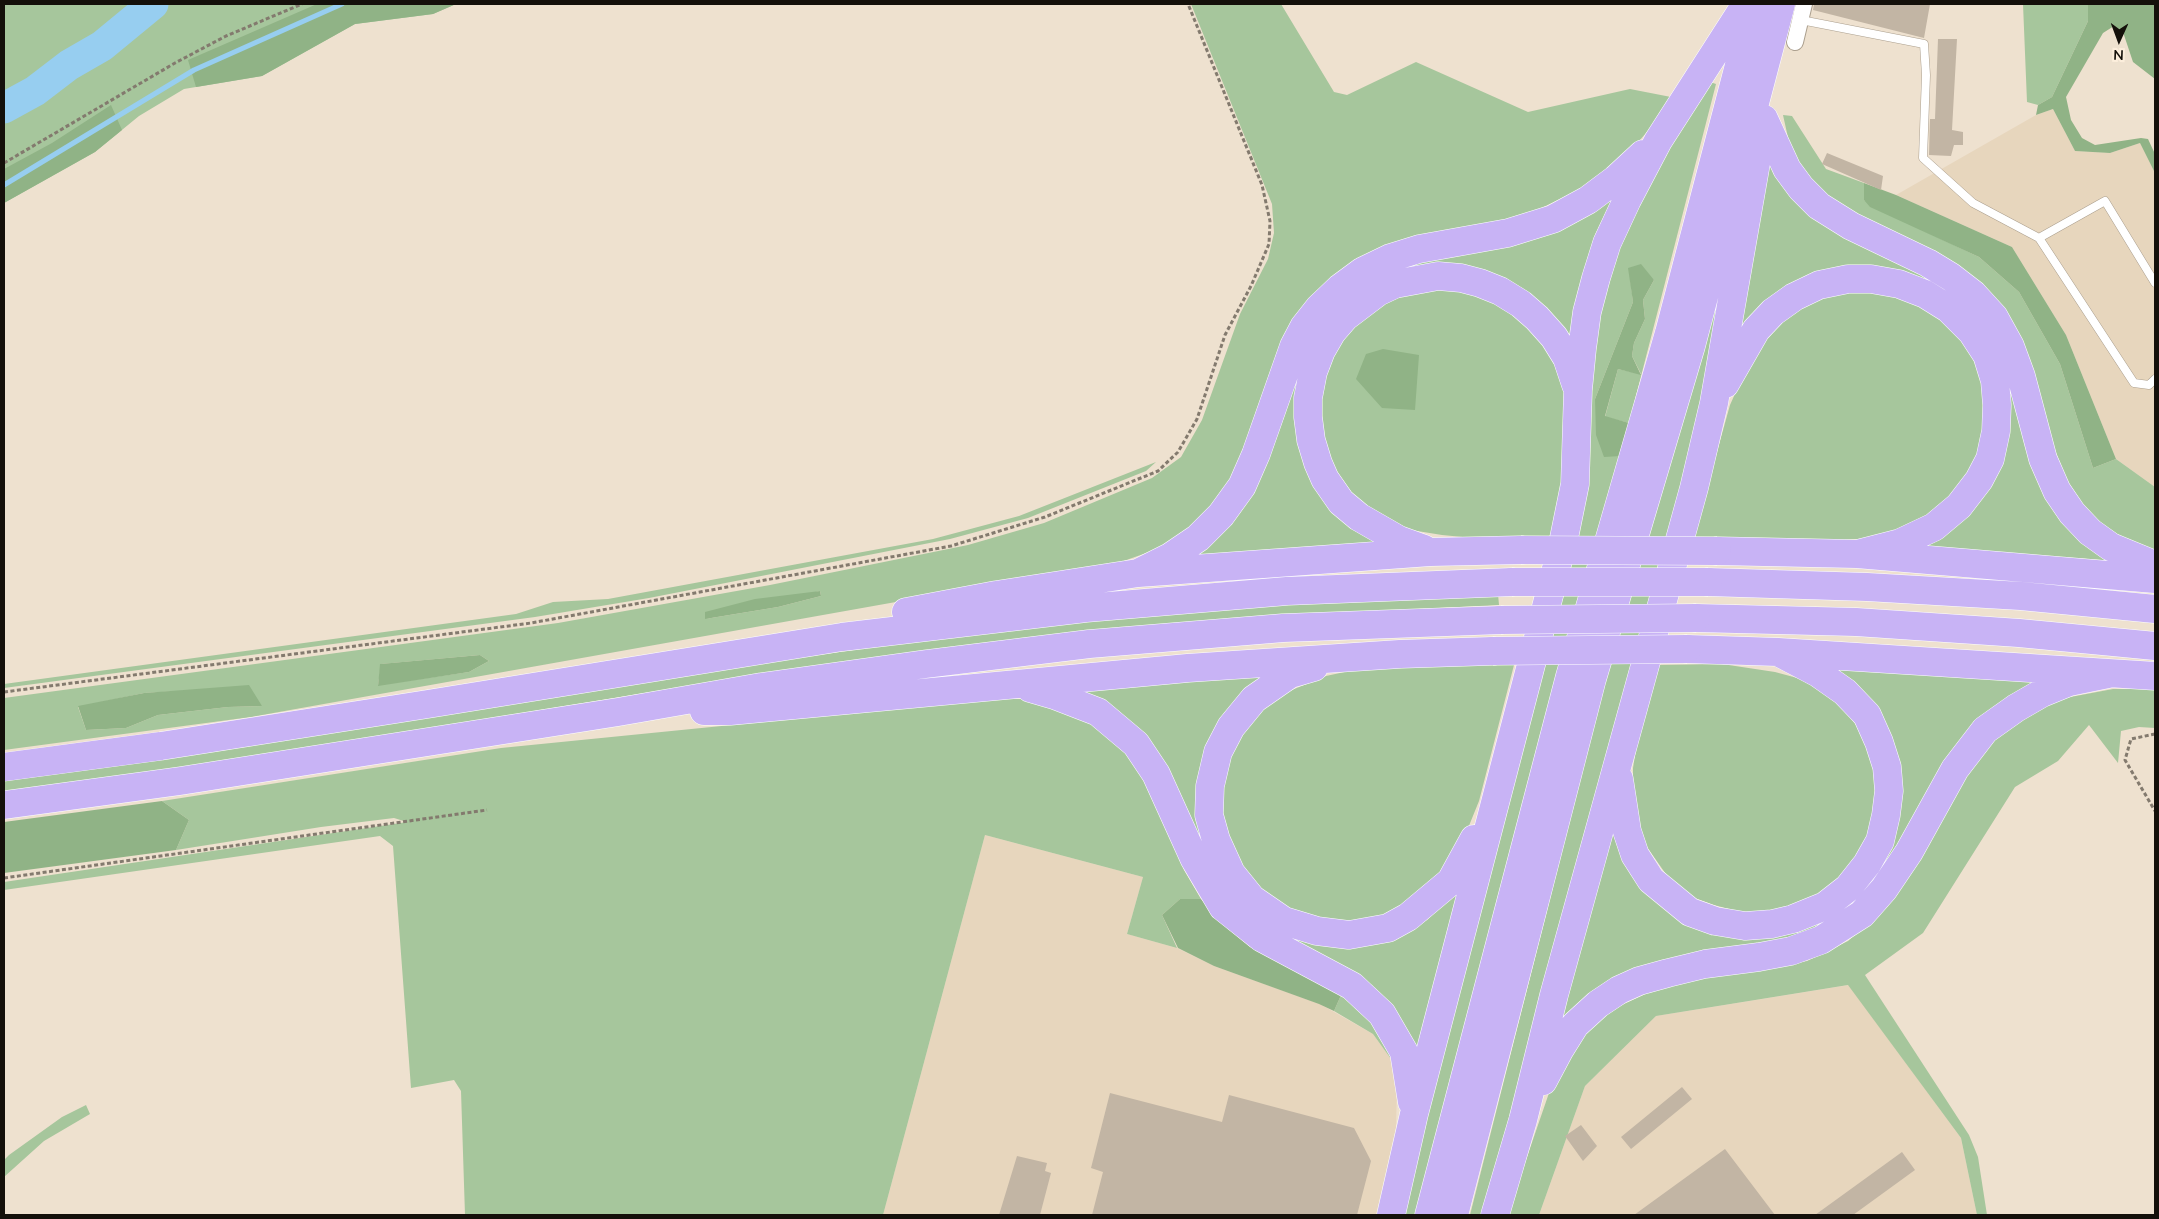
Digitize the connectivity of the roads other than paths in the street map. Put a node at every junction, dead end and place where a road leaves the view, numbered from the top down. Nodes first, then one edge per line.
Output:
1 (1746, 4) edge
2 (1755, 4) edge
3 (1804, 4) edge
4 (1791, 12) edge
5 (1796, 42) dead end
6 (1767, 59) junction
7 (1764, 119) junction
8 (1658, 142) junction
9 (2039, 238) junction
10 (2155, 283) edge
11 (2155, 379) edge
12 (1578, 390) junction
13 (1714, 403) junction
14 (1430, 552) junction
15 (1857, 554) junction
16 (2155, 565) edge
17 (1138, 573) junction
18 (2155, 579) edge
19 (2155, 609) edge
20 (842, 636) junction
21 (2155, 646) edge
22 (1778, 652) junction
23 (1338, 659) junction
24 (2108, 674) junction
25 (2155, 676) edge
26 (1016, 684) junction
27 (618, 712) junction
28 (1618, 765) junction
29 (4, 768) edge
30 (1493, 803) junction
31 (4, 805) edge
32 (1414, 1114) junction
33 (1523, 1120) junction
34 (1391, 1215) edge
35 (1429, 1215) edge
36 (1454, 1215) edge
37 (1495, 1215) edge

1 - 8 highway
2 - 35 highway
3 - 4 street
4 - 5 street
4 - 6 highway
4 - 9 lane
6 - 7 highway
6 - 36 highway
7 - 13 highway
7 - 16 highway
8 - 12 highway
8 - 17 highway
9 - 10 lane
9 - 11 lane
12 - 14 highway
12 - 30 highway
13 - 15 highway
13 - 28 highway
14 - 15 highway, bridge
14 - 17 highway
15 - 18 highway
17 - 20 highway
19 - 20 highway, bridge
20 - 29 highway
21 - 27 highway, bridge
22 - 23 highway, bridge
22 - 24 highway
22 - 28 highway
23 - 26 highway
23 - 30 highway
24 - 25 highway
24 - 33 highway
26 - 27 highway
26 - 32 highway
27 - 31 highway
28 - 33 highway
30 - 32 highway
32 - 34 highway
33 - 37 highway

